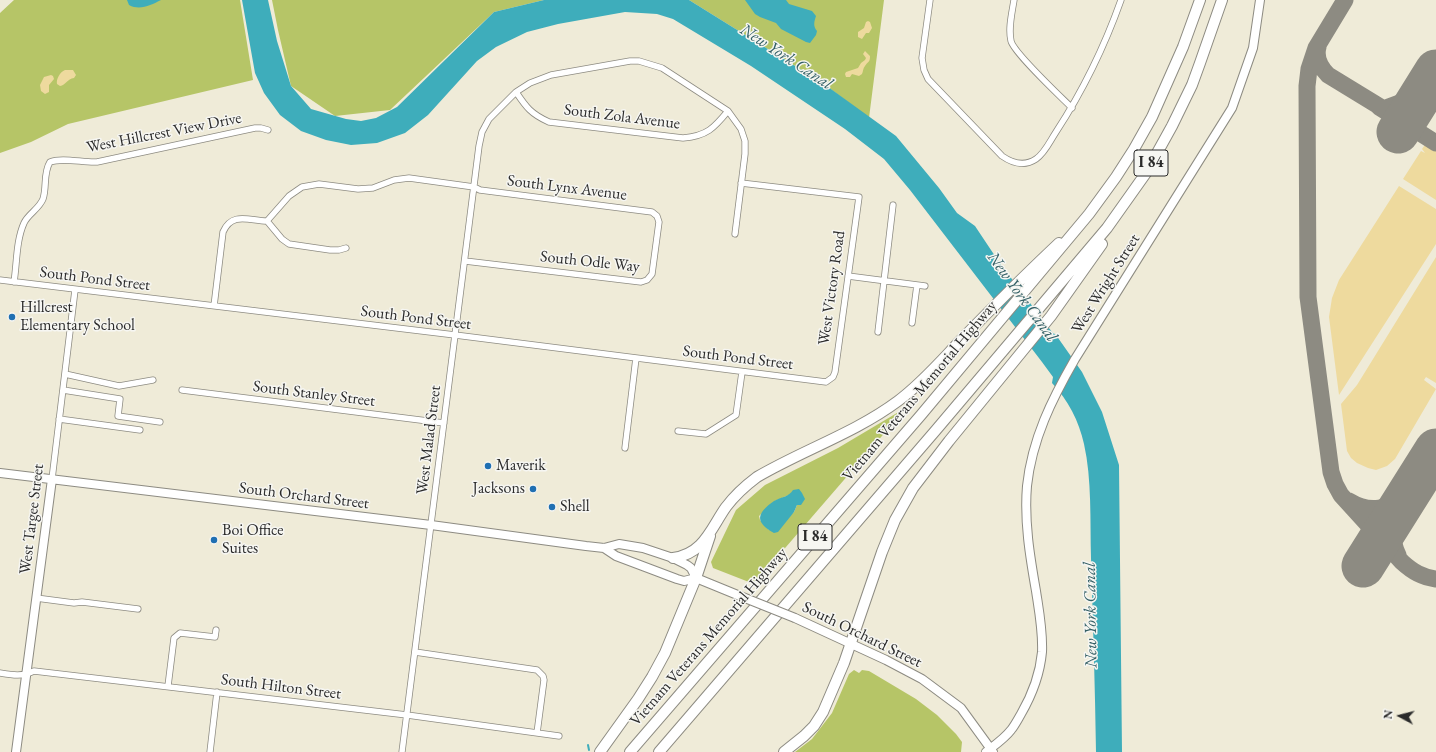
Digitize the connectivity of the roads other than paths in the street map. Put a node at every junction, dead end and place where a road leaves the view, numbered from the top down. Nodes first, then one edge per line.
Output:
1 (930, 0) edge
2 (1014, 0) edge
3 (1121, 0) edge
4 (1200, 0) edge
5 (1222, 0) edge
6 (1260, 0) edge
7 (516, 92) junction
8 (1072, 108) junction
9 (728, 111) junction
10 (268, 130) dead end
11 (1146, 173) junction
12 (741, 183) junction
13 (474, 187) junction
14 (893, 205) dead end
15 (1089, 214) junction
16 (656, 216) joint
17 (267, 221) junction
18 (735, 234) dead end
19 (346, 248) dead end
20 (464, 261) junction
21 (848, 276) junction
22 (0, 280) edge
23 (884, 281) junction
24 (14, 282) junction
25 (917, 285) junction
26 (925, 286) dead end
27 (75, 290) junction
28 (214, 306) junction
29 (912, 323) dead end
30 (878, 332) dead end
31 (455, 335) junction
32 (636, 358) junction
33 (742, 372) junction
34 (65, 374) junction
35 (152, 380) dead end
36 (829, 380) joint
37 (63, 390) junction
38 (182, 390) dead end
39 (59, 419) junction
40 (160, 422) dead end
41 (444, 423) junction
42 (140, 430) dead end
43 (678, 431) dead end
44 (625, 448) dead end
45 (0, 473) edge
46 (52, 479) junction
47 (431, 525) junction
48 (712, 531) junction
49 (604, 548) junction
50 (673, 558) junction
51 (696, 578) junction
52 (36, 598) junction
53 (138, 609) dead end
54 (216, 630) dead end
55 (851, 644) junction
56 (415, 652) junction
57 (0, 673) edge
58 (26, 675) junction
59 (168, 686) junction
60 (218, 692) junction
61 (407, 715) junction
62 (537, 733) junction
63 (560, 736) dead end
64 (990, 751) edge
65 (16, 752) edge
66 (210, 752) edge
67 (402, 752) edge
68 (600, 752) edge
69 (630, 752) edge
70 (658, 752) edge
71 (784, 752) edge

1 - 8 street
2 - 8 street
3 - 8 street
4 - 15 highway, Vietnam Veterans Memorial Highway / I 84
5 - 11 highway, I 84
6 - 64 main road, West Wright Street
7 - 9 street
7 - 9 street, South Zola Avenue
7 - 13 street, West Malad Street
9 - 12 street
10 - 24 street, West Hillcrest View Drive
11 - 55 highway
11 - 70 highway, I 84
12 - 18 street
12 - 21 street, West Victory Road
13 - 16 street, South Lynx Avenue
13 - 17 street, South Lynx Avenue
13 - 20 street, West Malad Street
14 - 23 street
15 - 48 highway
15 - 69 highway, Vietnam Veterans Memorial Highway / I 84
16 - 20 street, South Odle Way
17 - 19 street
17 - 28 street
20 - 31 street, West Malad Street
21 - 23 street
21 - 36 street, West Victory Road
22 - 24 street, South Pond Street
23 - 25 street
23 - 30 street
24 - 27 street, South Pond Street
25 - 26 street
25 - 29 street
27 - 28 street, South Pond Street
27 - 34 street, West Targee Street
28 - 31 street, South Pond Street
31 - 32 street, South Pond Street
31 - 41 street, West Malad Street
32 - 33 street, South Pond Street
32 - 44 street
33 - 36 street, South Pond Street
33 - 43 street
34 - 35 street
34 - 37 street, West Targee Street
37 - 39 street, West Targee Street
37 - 40 street
38 - 41 street, South Stanley Street
39 - 42 street
39 - 46 street, West Targee Street
41 - 47 street, West Malad Street
45 - 46 main road, South Orchard Street
46 - 47 main road, South Orchard Street
46 - 52 main road, West Targee Street
47 - 49 main road, South Orchard Street
47 - 56 street, West Malad Street
48 - 50 highway
48 - 51 highway
49 - 50 main road, South Orchard Street
49 - 51 main road, South Orchard Street
50 - 51 main road, South Orchard Street
51 - 55 main road, South Orchard Street, bridge
51 - 68 highway
52 - 53 street
52 - 58 main road, West Targee Street
54 - 59 street
55 - 64 main road, South Orchard Street
55 - 71 highway
56 - 61 street, West Malad Street
56 - 62 street
57 - 58 street, South Hilton Street
58 - 59 street, South Hilton Street
58 - 65 main road, West Targee Street
59 - 60 street, South Hilton Street
60 - 61 street, South Hilton Street
60 - 66 street
61 - 62 street, South Hilton Street
61 - 67 street, West Malad Street
62 - 63 street, South Hilton Street

